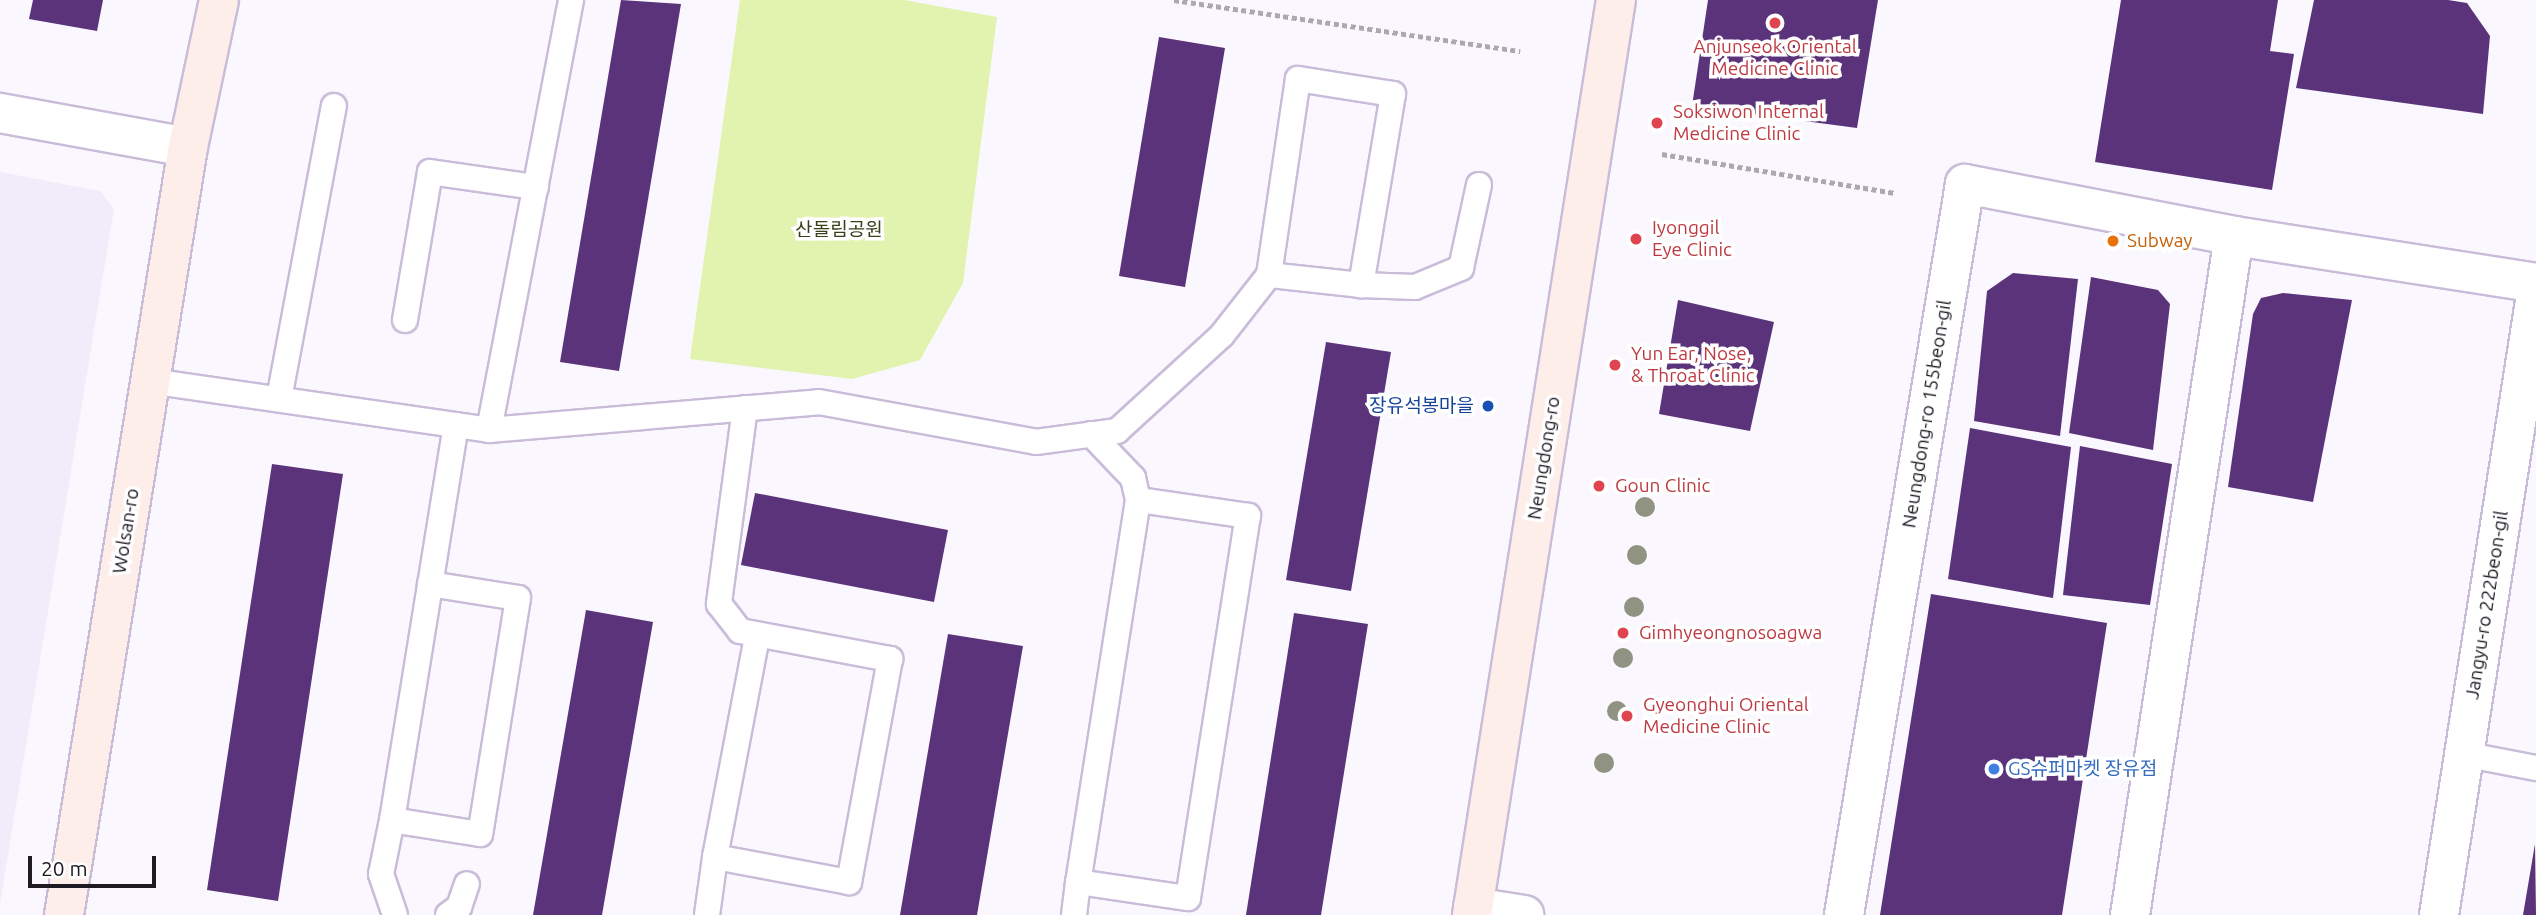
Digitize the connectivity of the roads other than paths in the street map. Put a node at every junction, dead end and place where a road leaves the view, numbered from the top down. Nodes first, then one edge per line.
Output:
1 (219, 0) edge
2 (571, 0) edge
3 (1616, 0) edge
4 (334, 106) dead end
5 (0, 113) edge
6 (188, 146) junction
7 (1479, 185) dead end
8 (536, 187) junction
9 (2234, 236) junction
10 (1269, 275) junction
11 (2536, 283) edge
12 (1361, 285) junction
13 (2536, 295) edge
14 (405, 320) dead end
15 (150, 381) junction
16 (279, 399) junction
17 (745, 408) junction
18 (456, 425) junction
19 (489, 430) junction
20 (1091, 434) junction
21 (1138, 500) junction
22 (430, 584) junction
23 (757, 635) junction
24 (2463, 754) junction
25 (2536, 768) edge
26 (392, 820) junction
27 (715, 857) junction
28 (1078, 882) junction
29 (467, 884) dead end
30 (1473, 911) edge
31 (64, 915) edge
32 (396, 915) edge
33 (448, 915) edge
34 (707, 915) edge
35 (1074, 915) edge
36 (1524, 915) edge
37 (1843, 915) edge
38 (2130, 915) edge
39 (2439, 915) edge

1 - 6 street, Wolsan-ro
2 - 8 lane
3 - 30 street, Neungdong-ro
4 - 16 lane
5 - 6 street
6 - 15 street, Wolsan-ro
7 - 12 lane
8 - 14 lane
8 - 19 lane
9 - 11 street, Neungdong-ro 155beon-gil
9 - 37 street, Neungdong-ro 155beon-gil
9 - 38 street
10 - 12 lane
10 - 12 lane
10 - 20 lane
13 - 24 street, Jangyu-ro 222beon-gil
15 - 16 lane
15 - 31 street, Wolsan-ro
16 - 18 lane
17 - 19 lane
17 - 20 lane
17 - 23 lane
18 - 19 lane
18 - 22 lane
20 - 21 lane
21 - 28 lane
21 - 28 lane
22 - 26 lane
22 - 26 lane
23 - 27 lane
23 - 27 lane
24 - 25 lane
24 - 39 street, Jangyu-ro 222beon-gil
26 - 32 lane
27 - 34 lane
28 - 35 lane
29 - 33 lane
30 - 36 street

